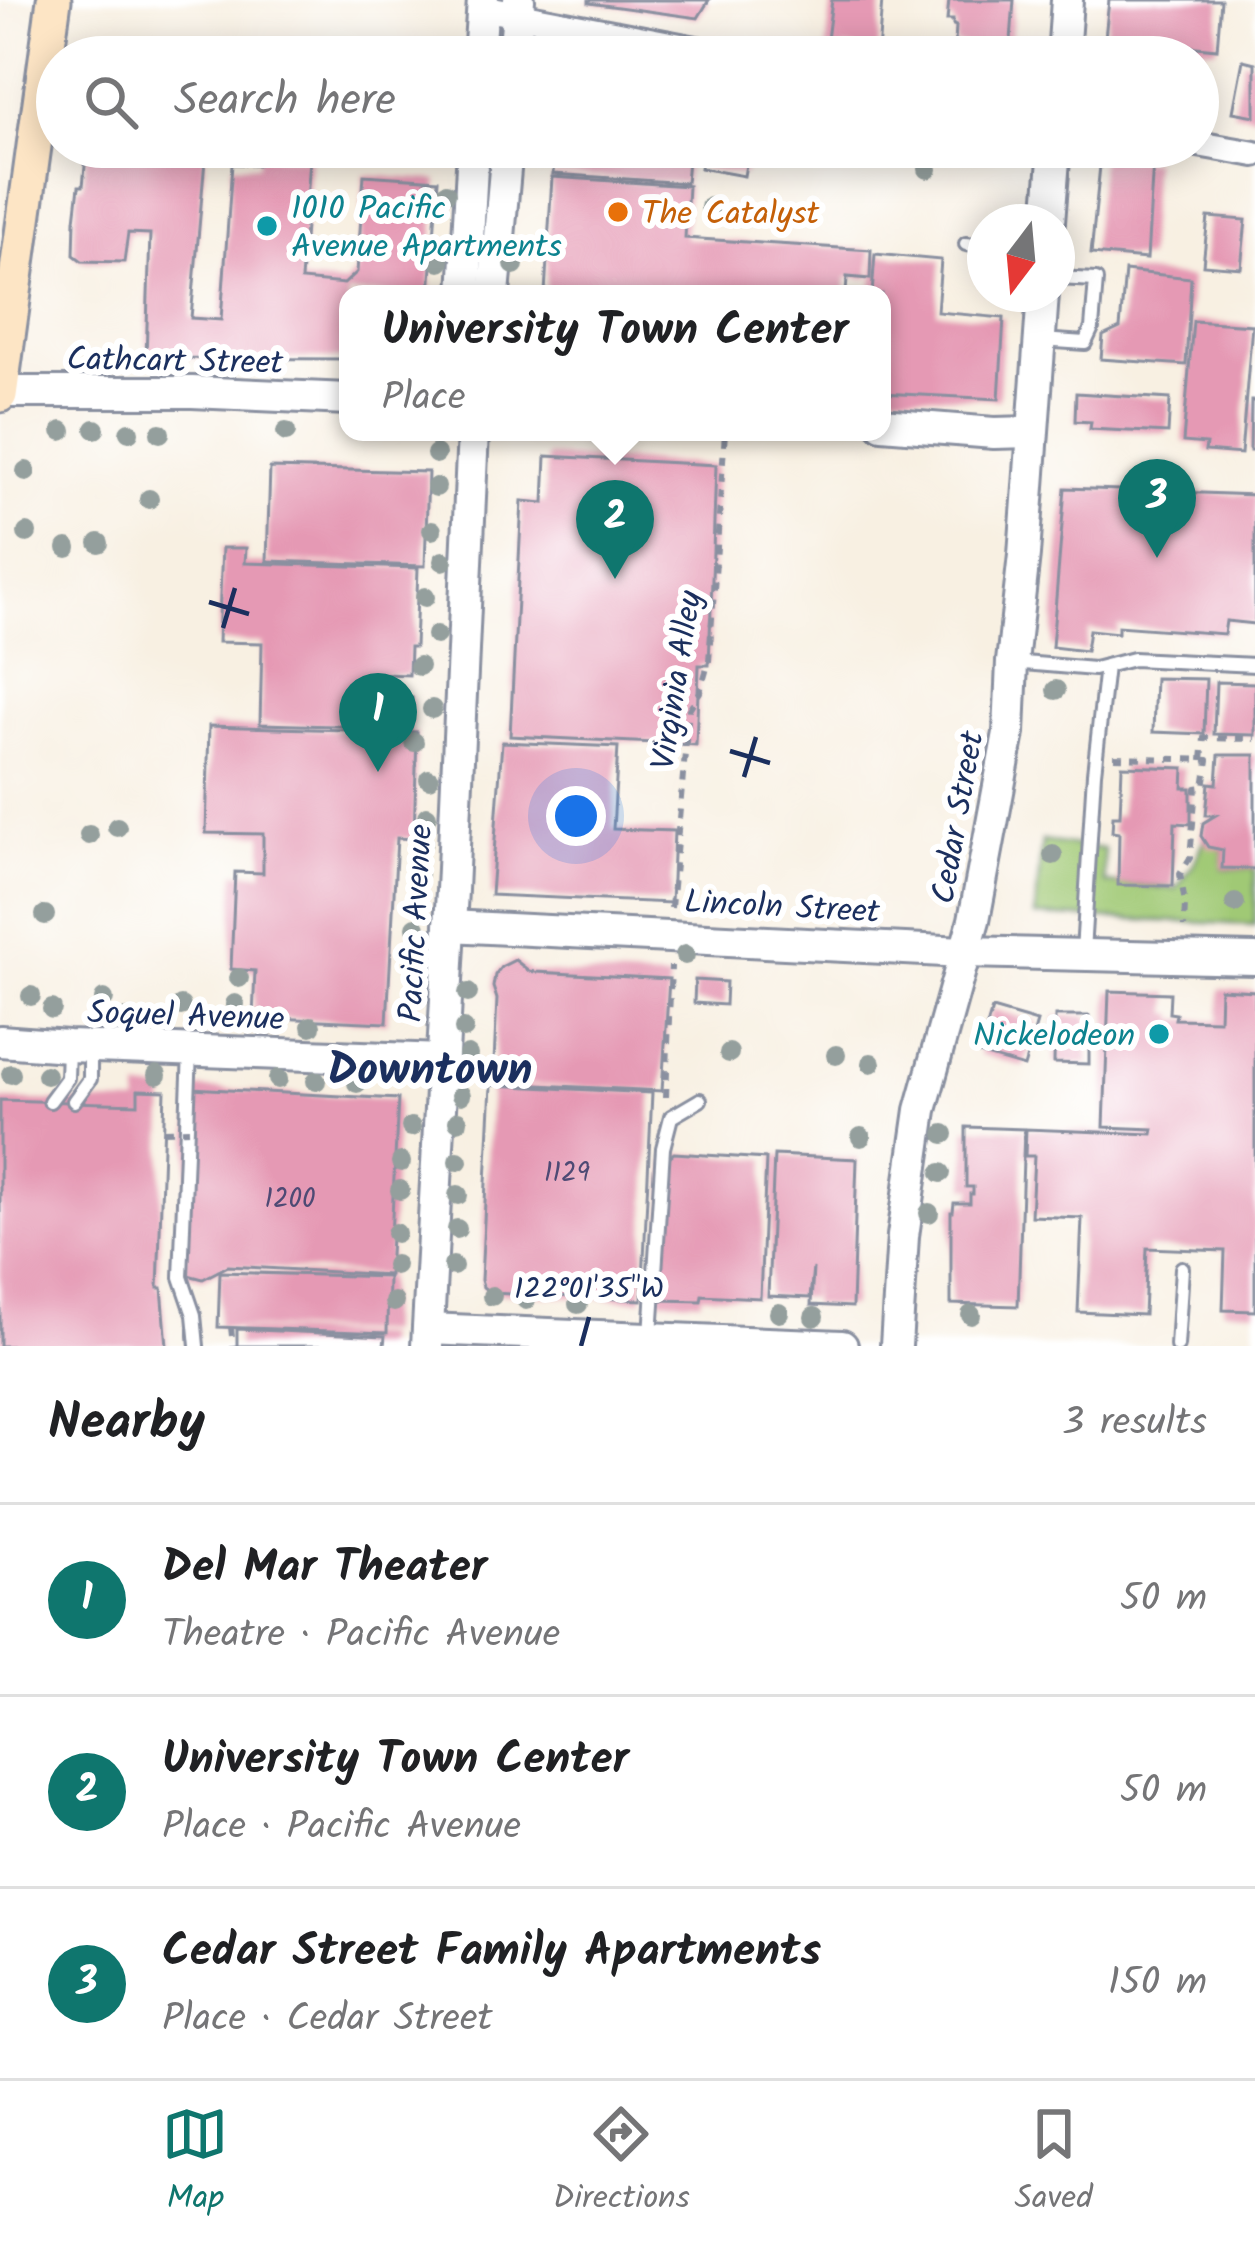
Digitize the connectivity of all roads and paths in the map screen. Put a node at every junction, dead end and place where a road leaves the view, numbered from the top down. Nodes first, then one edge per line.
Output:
1 (54, 0) edge
2 (1067, 0) edge
3 (483, 4) edge
4 (518, 7) edge
5 (49, 36) edge
6 (481, 36) edge
7 (610, 36) edge
8 (1064, 36) edge
9 (36, 131) edge
10 (1219, 148) edge
11 (1255, 154) edge
12 (472, 168) edge
13 (505, 168) edge
14 (1053, 168) edge
15 (1050, 204) edge
16 (1075, 279) edge
17 (465, 285) edge
18 (495, 285) edge
19 (1041, 312) edge
20 (1040, 340) junction
21 (0, 394) edge
22 (339, 399) edge
23 (891, 425) edge
24 (1032, 432) junction
25 (472, 441) edge
26 (724, 441) edge
27 (1012, 662) junction
28 (1255, 664) edge
29 (1106, 666) junction
30 (1255, 739) edge
31 (1108, 757) dead end
32 (1202, 760) junction
33 (450, 926) junction
34 (1184, 927) dead end
35 (671, 951) junction
36 (964, 952) junction
37 (1083, 954) junction
38 (1255, 959) edge
39 (0, 1041) edge
40 (79, 1047) junction
41 (190, 1050) junction
42 (442, 1060) junction
43 (700, 1100) dead end
44 (50, 1101) dead end
45 (74, 1101) dead end
46 (189, 1130) dead end
47 (164, 1131) dead end
48 (663, 1148) junction
49 (1182, 1268) dead end
50 (231, 1327) dead end
51 (651, 1336) junction
52 (427, 1338) edge
53 (693, 1343) edge
54 (748, 1344) edge
55 (805, 1345) edge
56 (197, 1346) edge
57 (233, 1346) edge
58 (842, 1346) edge
59 (896, 1346) edge
60 (1177, 1346) edge

1 - 5 main road
2 - 8 street
3 - 4 street
3 - 6 street
4 - 7 street
9 - 21 main road
10 - 11 street
12 - 17 street
13 - 18 street
14 - 15 street
16 - 20 lane
19 - 20 street, Cedar Street
20 - 24 street, Cedar Street
21 - 22 street, Cathcart Street
23 - 24 street
24 - 27 street, Cedar Street
25 - 33 street, Pacific Avenue
26 - 35 path, Virginia Alley
27 - 29 lane
27 - 36 street, Cedar Street
28 - 29 lane
29 - 37 lane
30 - 32 path
31 - 32 path
32 - 34 path
33 - 35 street, Lincoln Street
33 - 42 street, Pacific Avenue
35 - 36 street, Lincoln Street
35 - 48 path, Virginia Alley
36 - 37 street, Lincoln Street
36 - 59 street, Cedar Street
37 - 38 street, Lincoln Street
39 - 40 street, Soquel Avenue
40 - 41 street, Soquel Avenue
40 - 44 lane
40 - 45 lane
41 - 42 street, Soquel Avenue
41 - 56 lane
42 - 52 street, Pacific Avenue
43 - 48 lane
46 - 47 path, bridge
48 - 51 lane
49 - 60 lane
50 - 57 path
51 - 52 street
51 - 53 street
53 - 54 street
54 - 55 street
55 - 58 street

